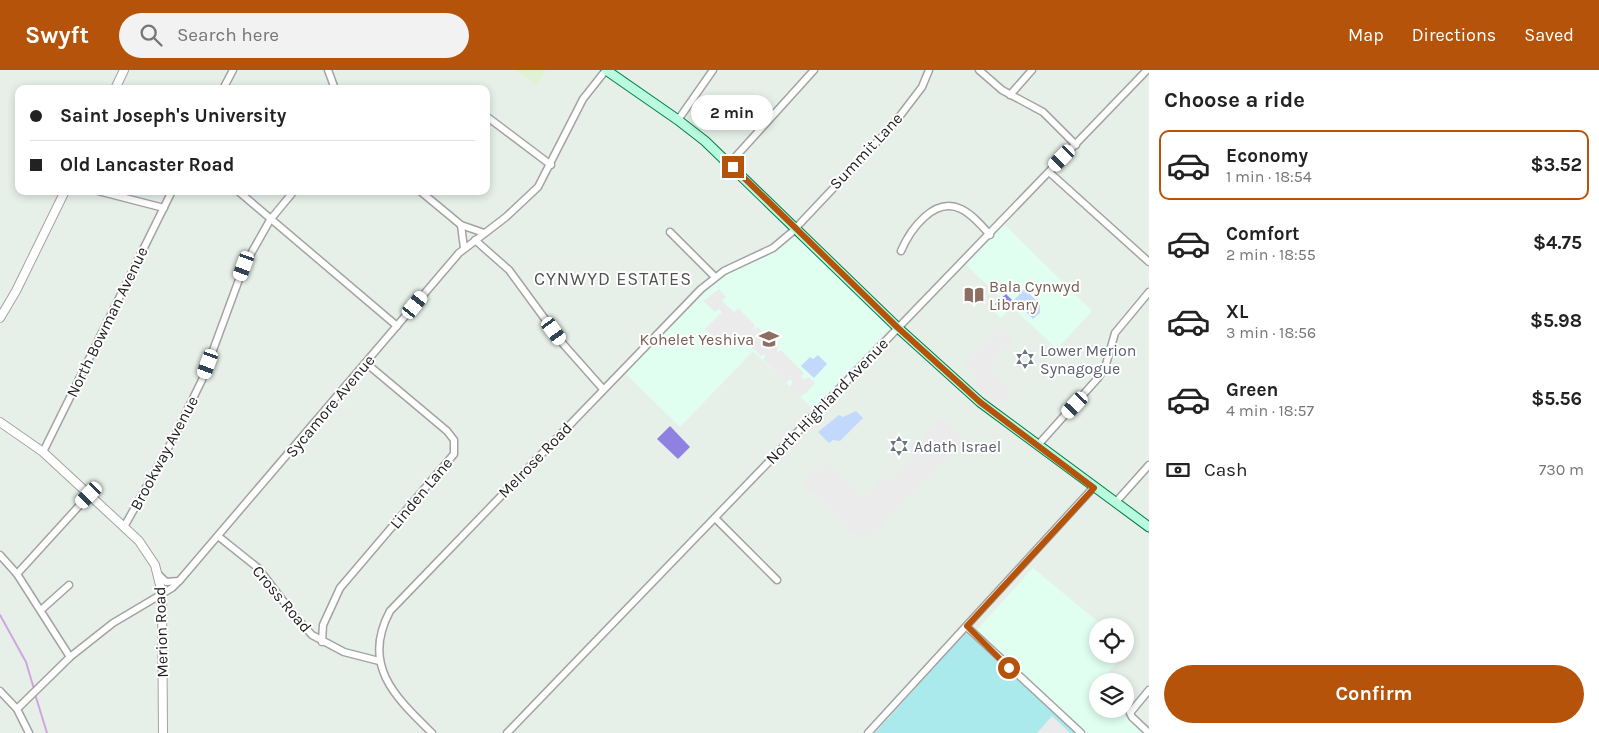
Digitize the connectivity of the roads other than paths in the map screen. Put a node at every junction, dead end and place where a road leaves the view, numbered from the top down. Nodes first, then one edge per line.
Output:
1 (124, 70) edge
2 (232, 70) edge
3 (328, 70) edge
4 (606, 70) edge
5 (713, 70) edge
6 (814, 70) edge
7 (929, 70) edge
8 (979, 70) edge
9 (1032, 70) edge
10 (1147, 70) edge
11 (117, 85) edge
12 (225, 85) edge
13 (334, 85) edge
14 (1010, 95) junction
15 (490, 119) edge
16 (678, 120) junction
17 (1076, 145) junction
18 (730, 164) junction
19 (550, 165) junction
20 (1049, 172) junction
21 (63, 195) edge
22 (114, 195) edge
23 (170, 195) edge
24 (242, 195) edge
25 (291, 195) edge
26 (425, 195) edge
27 (164, 208) junction
28 (270, 220) junction
29 (462, 225) junction
30 (795, 227) junction
31 (670, 232) dead end
32 (484, 233) junction
33 (990, 235) junction
34 (475, 240) junction
35 (464, 248) junction
36 (901, 251) dead end
37 (1149, 262) edge
38 (715, 277) junction
39 (1149, 292) edge
40 (0, 318) edge
41 (397, 326) junction
42 (897, 327) junction
43 (366, 363) junction
44 (603, 390) junction
45 (0, 422) edge
46 (1038, 445) junction
47 (43, 452) junction
48 (1149, 465) edge
49 (1094, 488) junction
50 (89, 495) junction
51 (1115, 503) junction
52 (715, 518) junction
53 (124, 527) junction
54 (1149, 527) edge
55 (218, 536) junction
56 (0, 555) edge
57 (17, 574) junction
58 (159, 575) junction
59 (180, 580) junction
60 (777, 580) dead end
61 (69, 585) dead end
62 (162, 593) junction
63 (40, 610) junction
64 (323, 625) junction
65 (967, 626) junction
66 (308, 630) junction
67 (322, 642) junction
68 (70, 656) junction
69 (380, 661) junction
70 (1149, 690) edge
71 (0, 691) edge
72 (17, 709) junction
73 (29, 733) edge
74 (164, 733) edge
75 (432, 733) edge
76 (507, 733) edge
77 (868, 733) edge
78 (1081, 733) edge
79 (1149, 733) edge

1 - 11 street
2 - 12 street
3 - 13 street
4 - 16 main road
4 - 19 street, Sycamore Avenue
5 - 16 street
6 - 18 street
7 - 30 street, Summit Lane
8 - 14 street
9 - 14 street
10 - 17 street, North Highland Avenue
14 - 17 street
15 - 19 street
16 - 18 main road
17 - 20 street, North Highland Avenue
18 - 30 main road
19 - 32 street, Sycamore Avenue
20 - 33 street, North Highland Avenue
20 - 37 street
21 - 40 street
22 - 27 street
23 - 27 street, North Bowman Avenue
24 - 28 street
25 - 28 street, Brookway Avenue
26 - 29 street
27 - 47 street, North Bowman Avenue
28 - 41 street
28 - 53 street, Brookway Avenue
29 - 32 street
29 - 35 street
30 - 38 street, Melrose Road
30 - 42 main road
31 - 38 street
32 - 34 street, Sycamore Avenue
33 - 36 street
33 - 42 street, North Highland Avenue
34 - 35 street, Sycamore Avenue
34 - 44 street
35 - 41 street, Sycamore Avenue
38 - 44 street, Melrose Road
39 - 46 street
41 - 43 street, Sycamore Avenue
42 - 46 main road
42 - 52 street, North Highland Avenue
43 - 55 street, Sycamore Avenue
43 - 64 street, Linden Lane
44 - 69 street, Melrose Road
45 - 47 street, Merion Road
46 - 49 main road
47 - 50 street, Merion Road
48 - 51 street
49 - 51 main road
49 - 65 street
50 - 53 street, Merion Road
50 - 57 street
51 - 54 main road
52 - 60 street
52 - 76 street, North Highland Avenue
53 - 58 street, Merion Road
55 - 59 street, Sycamore Avenue
55 - 66 street, Cross Road
56 - 57 street
57 - 63 street
58 - 59 street
58 - 62 street, Merion Road
59 - 62 street, Sycamore Avenue
61 - 63 street
62 - 68 street, Sycamore Avenue
62 - 74 street, Merion Road
63 - 68 street
64 - 66 street
64 - 67 street, Linden Lane
65 - 77 street
65 - 78 street
66 - 67 street, Cross Road
67 - 69 street, Cross Road
68 - 72 street, Sycamore Avenue
69 - 75 street, Melrose Road
70 - 79 street
71 - 72 street
72 - 73 street

